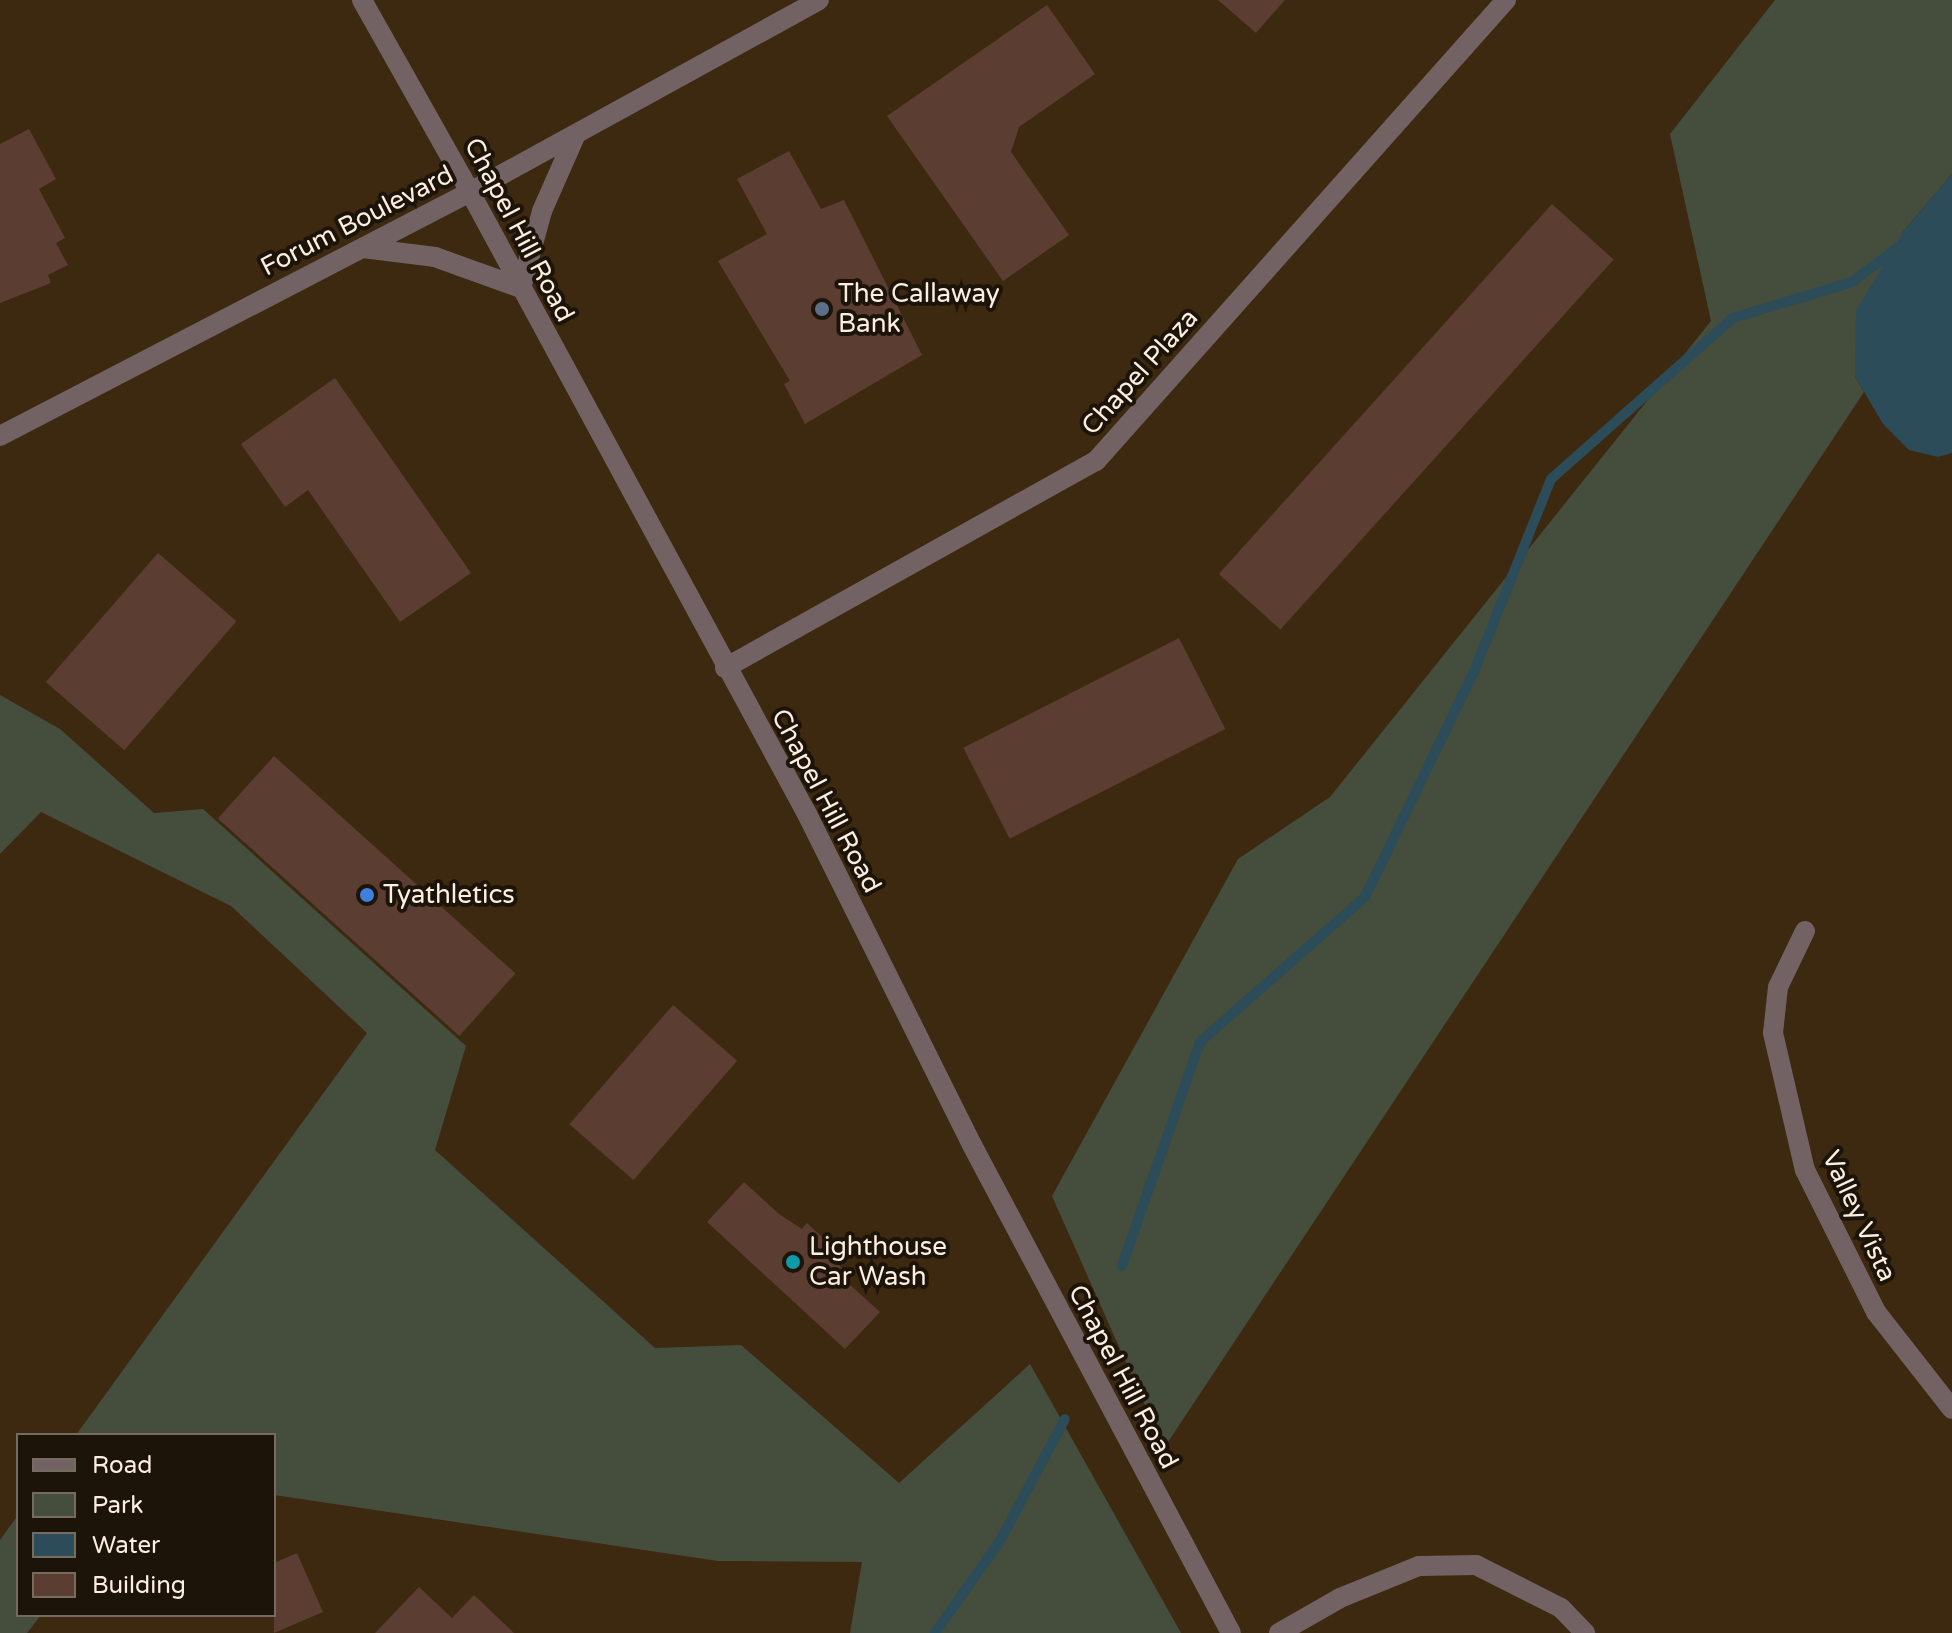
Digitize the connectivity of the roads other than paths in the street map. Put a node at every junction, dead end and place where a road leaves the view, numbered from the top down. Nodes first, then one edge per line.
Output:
1 (362, 0) edge
2 (819, 0) edge
3 (1506, 0) edge
4 (576, 134) junction
5 (470, 192) junction
6 (363, 248) junction
7 (521, 288) junction
8 (0, 436) edge
9 (725, 668) junction
10 (1805, 931) dead end
11 (1952, 1409) edge
12 (1231, 1633) edge
13 (1279, 1633) edge
14 (1585, 1633) edge

1 - 5 street, Chapel Hill Road
2 - 4 street, Forum Boulevard
3 - 9 street, Chapel Plaza
4 - 5 street, Forum Boulevard
4 - 7 street
5 - 6 street, Forum Boulevard
5 - 7 street, Chapel Hill Road
6 - 7 street
6 - 8 street, Forum Boulevard
7 - 9 street, Chapel Hill Road
9 - 12 street, Chapel Hill Road
10 - 11 street, Valley Vista
13 - 14 street

